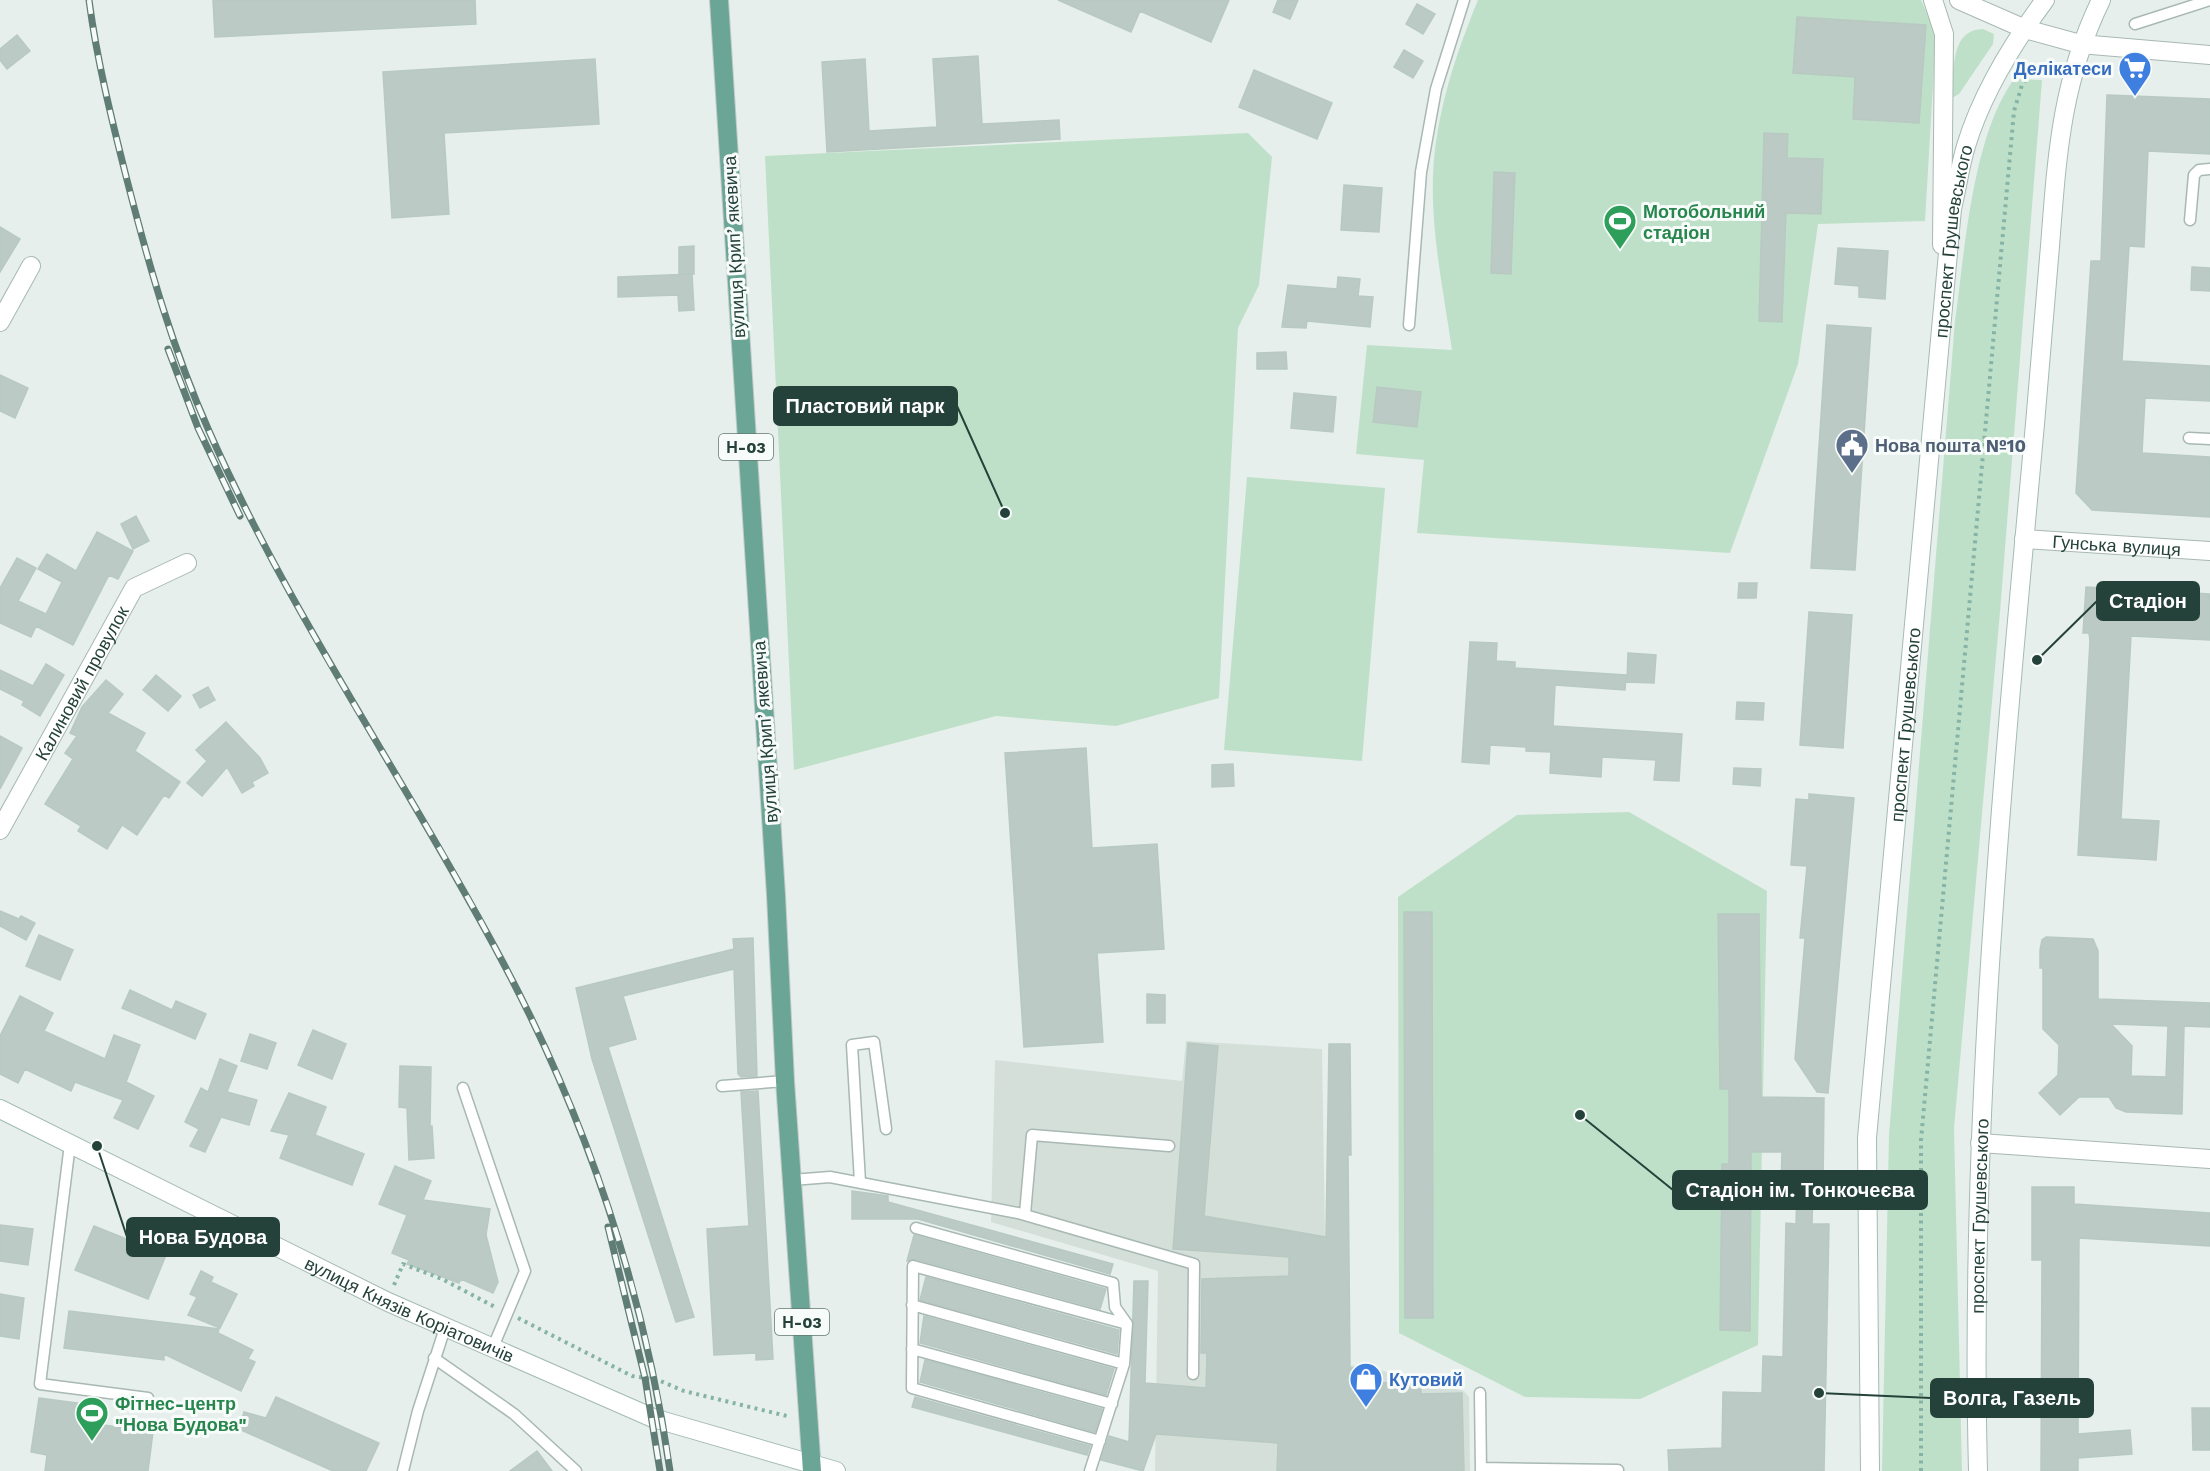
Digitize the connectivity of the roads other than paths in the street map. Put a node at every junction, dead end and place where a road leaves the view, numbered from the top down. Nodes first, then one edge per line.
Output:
1 (719, 0) edge
2 (1464, 0) edge
3 (1933, 0) edge
4 (1959, 0) edge
5 (2045, 0) edge
6 (2102, 0) edge
7 (2210, 0) edge
8 (2134, 24) dead end
9 (2025, 29) junction
10 (2080, 44) junction
11 (2210, 55) edge
12 (2210, 169) edge
13 (2190, 220) dead end
14 (31, 266) dead end
15 (1944, 305) junction
16 (0, 321) edge
17 (1409, 325) dead end
18 (2189, 438) dead end
19 (2210, 439) edge
20 (2024, 539) junction
21 (2210, 552) edge
22 (187, 563) dead end
23 (0, 830) edge
24 (785, 1081) junction
25 (722, 1086) dead end
26 (463, 1088) dead end
27 (0, 1109) edge
28 (885, 1129) dead end
29 (1980, 1143) junction
30 (70, 1144) junction
31 (1169, 1146) dead end
32 (2210, 1159) edge
33 (792, 1179) junction
34 (860, 1182) junction
35 (1025, 1214) junction
36 (916, 1228) dead end
37 (912, 1305) junction
38 (1127, 1324) junction
39 (446, 1325) junction
40 (493, 1347) junction
41 (912, 1349) junction
42 (434, 1358) junction
43 (1124, 1364) junction
44 (1193, 1374) dead end
45 (1480, 1393) dead end
46 (148, 1398) dead end
47 (1112, 1404) junction
48 (1100, 1441) junction
49 (812, 1468) edge
50 (1481, 1470) edge
51 (1618, 1470) edge
52 (403, 1471) edge
53 (576, 1471) edge
54 (836, 1471) edge
55 (1090, 1471) edge
56 (1870, 1471) edge
57 (1978, 1471) edge

1 - 24 main road, вулиця Крипʼякевича / Н-03
2 - 17 lane
3 - 15 main road
4 - 9 main road
5 - 9 main road, проспект Грушевського
6 - 10 main road, проспект Грушевського
7 - 8 lane
9 - 10 main road
9 - 15 main road, проспект Грушевського
10 - 11 main road
10 - 20 main road, проспект Грушевського
12 - 13 lane
14 - 16 main road
15 - 56 main road, проспект Грушевського
18 - 19 lane
20 - 21 main road, Гунська вулиця
20 - 29 main road, проспект Грушевського
22 - 23 main road, Калиновий провулок
24 - 25 lane
24 - 33 main road, вулиця Крипʼякевича / Н-03
26 - 40 lane
27 - 30 main road, вулиця Князів Коріатовичів
28 - 34 lane
29 - 32 main road
29 - 57 main road, проспект Грушевського
30 - 39 main road, вулиця Князів Коріатовичів
30 - 46 lane
31 - 35 lane
33 - 34 lane
33 - 49 main road, вулиця Крипʼякевича / Н-03
34 - 35 lane
35 - 44 lane
36 - 38 lane
37 - 38 lane
37 - 41 lane
37 - 43 lane
38 - 43 lane
39 - 40 main road, вулиця Князів Коріатовичів
39 - 42 lane
40 - 49 main road, вулиця Князів Коріатовичів
41 - 47 lane
41 - 48 lane
42 - 52 lane
42 - 53 lane
43 - 47 lane
45 - 50 lane
47 - 48 lane
48 - 55 lane
49 - 54 main road, вулиця Князів Коріатовичів
50 - 51 lane

